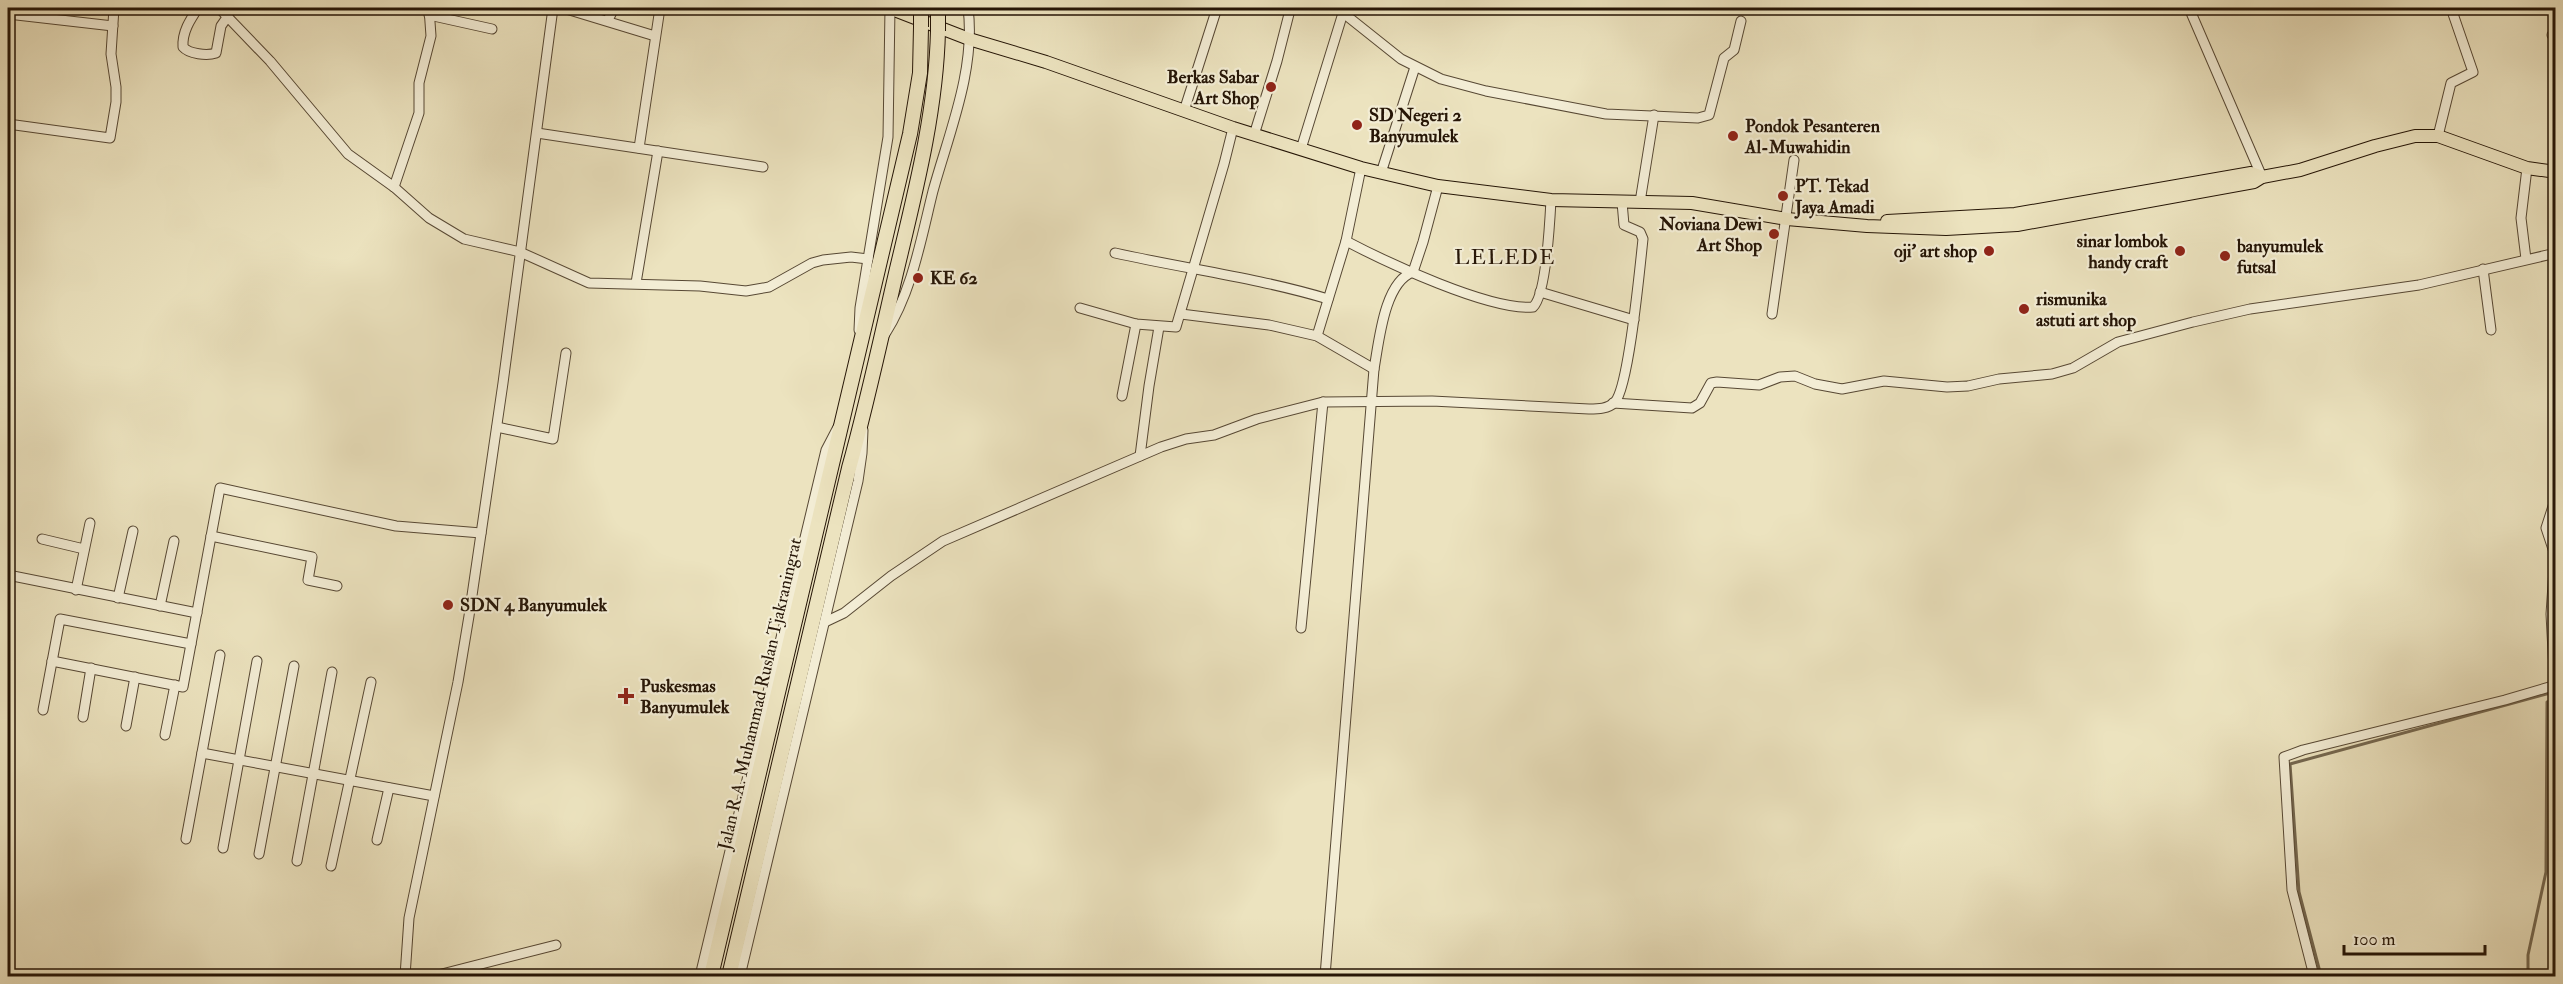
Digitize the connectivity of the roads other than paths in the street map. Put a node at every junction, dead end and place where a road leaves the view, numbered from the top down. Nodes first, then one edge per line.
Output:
1 (114, 8) edge
2 (198, 8) edge
3 (219, 8) edge
4 (553, 8) edge
5 (563, 8) edge
6 (614, 8) edge
7 (660, 8) edge
8 (889, 8) edge
9 (921, 8) edge
10 (968, 8) edge
11 (1217, 8) edge
12 (2188, 8) edge
13 (2451, 8) edge
14 (937, 10) edge
15 (1290, 10) dead end
16 (1340, 10) edge
17 (429, 11) edge
18 (8, 14) edge
19 (228, 16) junction
20 (608, 20) junction
21 (1742, 21) dead end
22 (113, 26) junction
23 (492, 29) dead end
24 (655, 36) junction
25 (969, 39) junction
26 (1415, 67) junction
27 (1184, 111) junction
28 (1654, 115) junction
29 (8, 124) edge
30 (1233, 128) junction
31 (537, 133) junction
32 (1254, 135) junction
33 (2438, 136) junction
34 (639, 148) junction
35 (1301, 149) junction
36 (658, 151) junction
37 (1794, 160) dead end
38 (763, 167) dead end
39 (1361, 168) junction
40 (2527, 168) junction
41 (2556, 172) edge
42 (1381, 173) junction
43 (2262, 177) junction
44 (1438, 186) junction
45 (394, 187) junction
46 (1551, 200) junction
47 (1622, 202) junction
48 (1641, 202) junction
49 (1787, 219) junction
50 (1346, 241) junction
51 (520, 252) junction
52 (1115, 253) dead end
53 (2556, 253) edge
54 (868, 259) junction
55 (2526, 259) junction
56 (2483, 269) junction
57 (1193, 270) junction
58 (1413, 272) junction
59 (636, 283) junction
60 (1540, 292) junction
61 (1328, 299) junction
62 (1080, 308) dead end
63 (1180, 314) junction
64 (1772, 314) dead end
65 (1634, 320) junction
66 (1136, 324) junction
67 (1160, 327) junction
68 (2491, 330) dead end
69 (1317, 336) junction
70 (880, 343) junction
71 (859, 345) junction
72 (566, 353) dead end
73 (1374, 369) junction
74 (1122, 396) dead end
75 (1323, 402) junction
76 (1373, 403) junction
77 (1613, 404) junction
78 (842, 420) junction
79 (862, 422) junction
80 (497, 427) junction
81 (1140, 456) junction
82 (2556, 497) edge
83 (90, 523) dead end
84 (133, 531) dead end
85 (482, 533) junction
86 (211, 536) junction
87 (42, 539) dead end
88 (174, 541) dead end
89 (84, 549) junction
90 (8, 575) edge
91 (337, 586) dead end
92 (76, 590) junction
93 (118, 598) junction
94 (160, 606) junction
95 (197, 613) junction
96 (825, 622) junction
97 (1301, 628) dead end
98 (191, 644) junction
99 (220, 655) dead end
100 (52, 661) junction
101 (257, 661) dead end
102 (294, 666) dead end
103 (91, 668) junction
104 (332, 672) dead end
105 (135, 677) junction
106 (371, 682) dead end
107 (175, 685) junction
108 (2555, 687) edge
109 (43, 710) dead end
110 (83, 717) dead end
111 (126, 726) dead end
112 (165, 735) dead end
113 (202, 753) junction
114 (239, 760) junction
115 (276, 767) junction
116 (313, 774) junction
117 (350, 780) junction
118 (389, 788) junction
119 (434, 796) junction
120 (186, 839) dead end
121 (377, 840) dead end
122 (223, 849) dead end
123 (259, 854) dead end
124 (297, 861) dead end
125 (331, 866) dead end
126 (556, 945) dead end
127 (405, 976) edge
128 (434, 976) edge
129 (700, 976) edge
130 (711, 976) edge
131 (729, 976) edge
132 (740, 976) edge
133 (1325, 976) edge
134 (2314, 976) edge

1 - 22 street
2 - 19 street
3 - 19 street
4 - 31 street
5 - 20 street
6 - 20 street
7 - 24 street
8 - 25 main road
8 - 54 street, Jalan R.A. Muhammad Ruslan Tjakraningrat
9 - 71 highway, Jalan R.A. Muhammad Ruslan Tjakraningrat, bridge
10 - 25 street, Jalan R.A. Muhammad Ruslan Tjakraningrat
11 - 27 street
12 - 43 street
13 - 33 street
14 - 70 highway, Jalan R.A. Muhammad Ruslan Tjakraningrat, bridge
15 - 32 street
16 - 26 street
16 - 35 street
17 - 23 street
17 - 45 street
18 - 22 street
19 - 45 street
20 - 24 street
21 - 28 street
22 - 29 street
24 - 34 street
25 - 27 main road
25 - 70 street, Jalan R.A. Muhammad Ruslan Tjakraningrat
26 - 28 street
26 - 42 street
27 - 30 main road
28 - 48 street
30 - 32 main road
30 - 57 street
31 - 34 street
31 - 51 street
32 - 35 main road
33 - 40 main road
33 - 43 main road
34 - 36 street
35 - 39 main road
36 - 38 street
36 - 59 street
37 - 49 street
39 - 42 main road
39 - 50 street
40 - 41 main road
40 - 55 street
42 - 44 main road
43 - 49 main road
44 - 46 main road
44 - 58 street
45 - 51 street
46 - 47 main road
46 - 60 street
47 - 48 main road
47 - 65 street
48 - 49 main road
49 - 64 street
50 - 58 street
50 - 61 street
51 - 59 street
51 - 80 street
52 - 57 street
53 - 55 street
54 - 59 street
54 - 71 street, Jalan R.A. Muhammad Ruslan Tjakraningrat
55 - 56 street
56 - 68 street
56 - 77 street
57 - 61 street
57 - 63 street
58 - 60 street
58 - 73 street
60 - 65 street
61 - 69 street
62 - 66 street
63 - 67 street
63 - 69 street
65 - 77 street
66 - 67 street
66 - 74 street
67 - 81 street
69 - 73 street
70 - 79 highway, Jalan R.A. Muhammad Ruslan Tjakraningrat
71 - 78 highway, Jalan R.A. Muhammad Ruslan Tjakraningrat
72 - 80 street
73 - 76 street
75 - 76 street
75 - 81 street
75 - 97 street
76 - 77 street
76 - 133 street
78 - 129 street, Jalan R.A. Muhammad Ruslan Tjakraningrat
78 - 130 highway, Jalan R.A. Muhammad Ruslan Tjakraningrat
79 - 96 street, Jalan R.A. Muhammad Ruslan Tjakraningrat
79 - 131 highway, Jalan R.A. Muhammad Ruslan Tjakraningrat
80 - 85 street
81 - 96 street
82 - 108 street
83 - 89 street
84 - 93 street
85 - 86 street
85 - 119 street
86 - 91 street
86 - 95 street
87 - 89 street
88 - 94 street
89 - 92 street
90 - 92 street
92 - 93 street
93 - 94 street
94 - 95 street
95 - 98 street
96 - 132 street, Jalan R.A. Muhammad Ruslan Tjakraningrat
98 - 100 street
98 - 107 street
99 - 113 street
100 - 103 street
100 - 109 street
101 - 114 street
102 - 115 street
103 - 105 street
103 - 110 street
104 - 116 street
105 - 107 street
105 - 111 street
106 - 117 street
107 - 112 street
108 - 134 street
113 - 114 street
113 - 120 street
114 - 115 street
114 - 122 street
115 - 116 street
115 - 123 street
116 - 117 street
116 - 124 street
117 - 118 street
117 - 125 street
118 - 119 street
118 - 121 street
119 - 127 street
126 - 128 street

